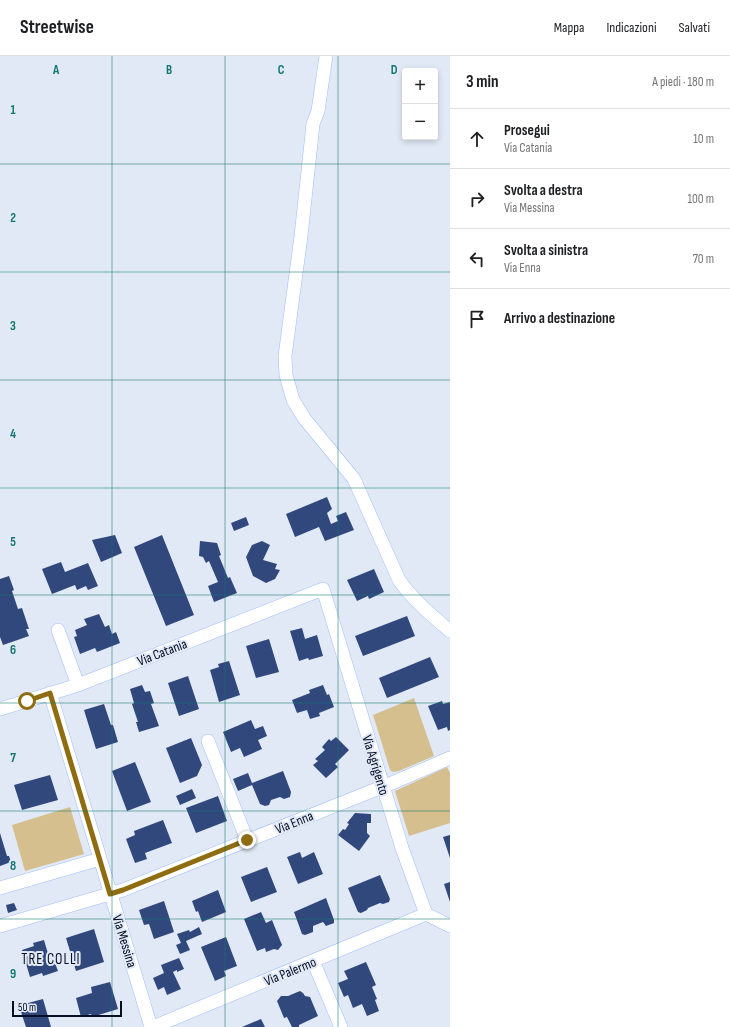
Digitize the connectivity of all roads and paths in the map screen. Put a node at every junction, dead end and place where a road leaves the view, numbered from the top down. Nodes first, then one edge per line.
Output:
1 (326, 56) edge
2 (322, 589) joint
3 (58, 630) dead end
4 (450, 631) edge
5 (78, 685) junction
6 (50, 693) junction
7 (0, 709) edge
8 (208, 741) dead end
9 (450, 758) edge
10 (383, 787) junction
11 (247, 840) junction
12 (100, 859) junction
13 (0, 888) edge
14 (110, 894) junction
15 (426, 914) junction
16 (0, 926) edge
17 (450, 926) edge
18 (314, 961) junction
19 (152, 1027) edge
20 (342, 1027) edge

1 - 4 street
2 - 5 street, Via Catania
2 - 10 street, Via Agrigento
3 - 5 street
5 - 6 street, Via Catania
6 - 7 street, Via Catania
6 - 12 street, Via Messina
8 - 11 street
9 - 10 street, Via Enna
10 - 11 street, Via Enna
10 - 15 street, Via Agrigento
11 - 14 street, Via Enna
12 - 13 street
12 - 14 street, Via Messina
14 - 16 street, Via Enna
14 - 19 street, Via Messina
15 - 17 street
15 - 18 street, Via Palermo
18 - 19 street, Via Palermo
18 - 20 street

